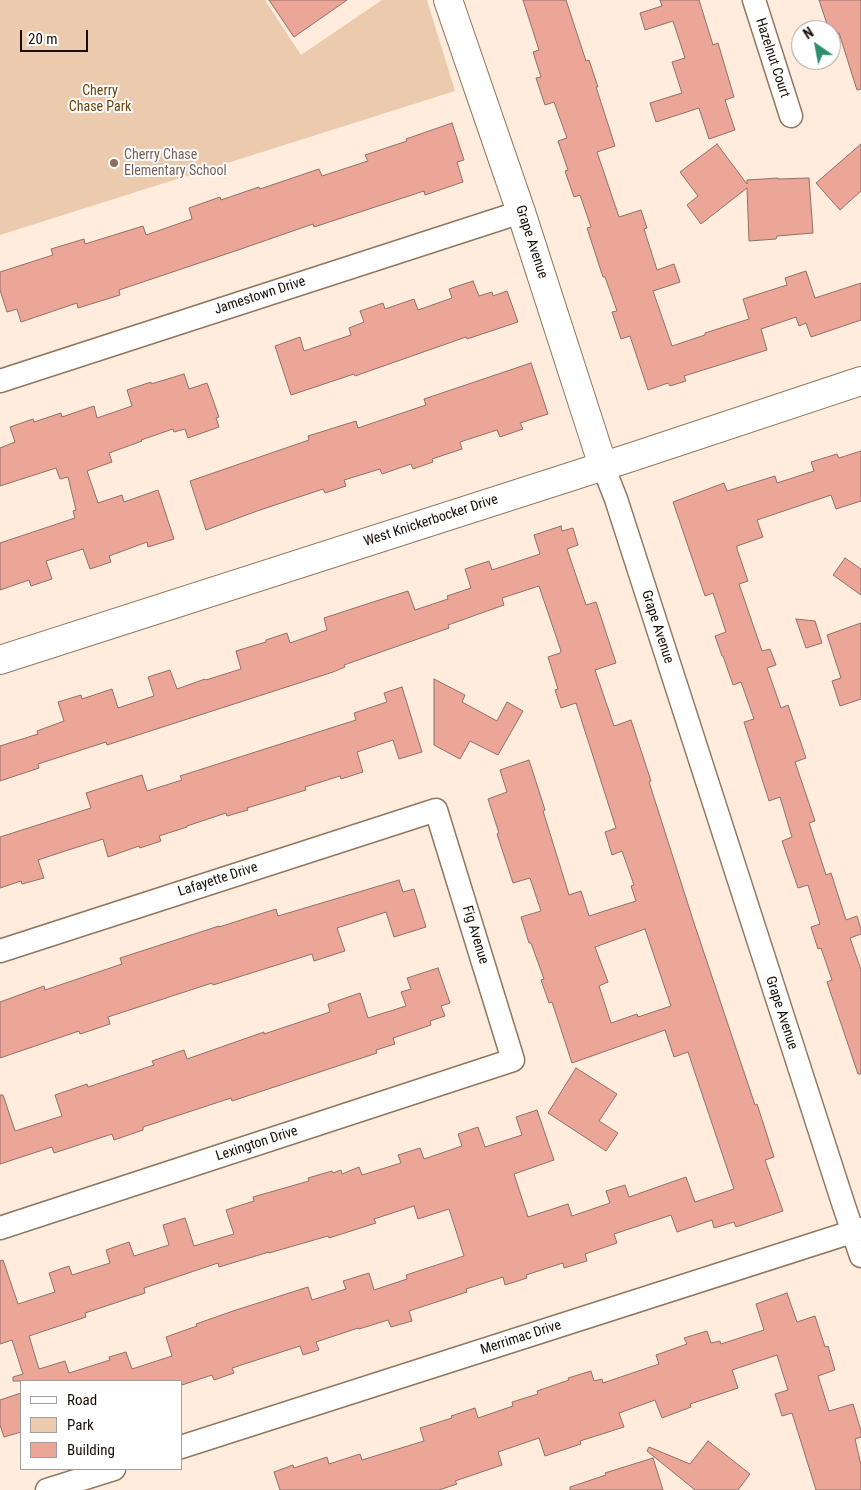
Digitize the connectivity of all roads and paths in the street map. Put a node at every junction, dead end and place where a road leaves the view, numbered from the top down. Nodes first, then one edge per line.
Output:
1 (448, 0) edge
2 (754, 0) edge
3 (791, 116) dead end
4 (521, 212) junction
5 (0, 381) edge
6 (861, 381) edge
7 (603, 466) junction
8 (0, 660) edge
9 (436, 810) joint
10 (0, 951) edge
11 (513, 1060) joint
12 (0, 1228) edge
13 (857, 1230) edge
14 (861, 1256) edge
15 (182, 1447) edge
16 (111, 1470) edge
17 (48, 1490) edge

1 - 4 street, Grape Avenue
2 - 3 street, Hazelnut Court
4 - 5 street, Jamestown Drive
4 - 7 street, Grape Avenue
6 - 7 street, West Knickerbocker Drive
7 - 8 street, West Knickerbocker Drive
7 - 13 street, Grape Avenue
9 - 10 street, Lafayette Drive
9 - 11 street, Fig Avenue
11 - 12 street, Lexington Drive
13 - 14 street, Grape Avenue
13 - 15 street, Merrimac Drive
16 - 17 street

